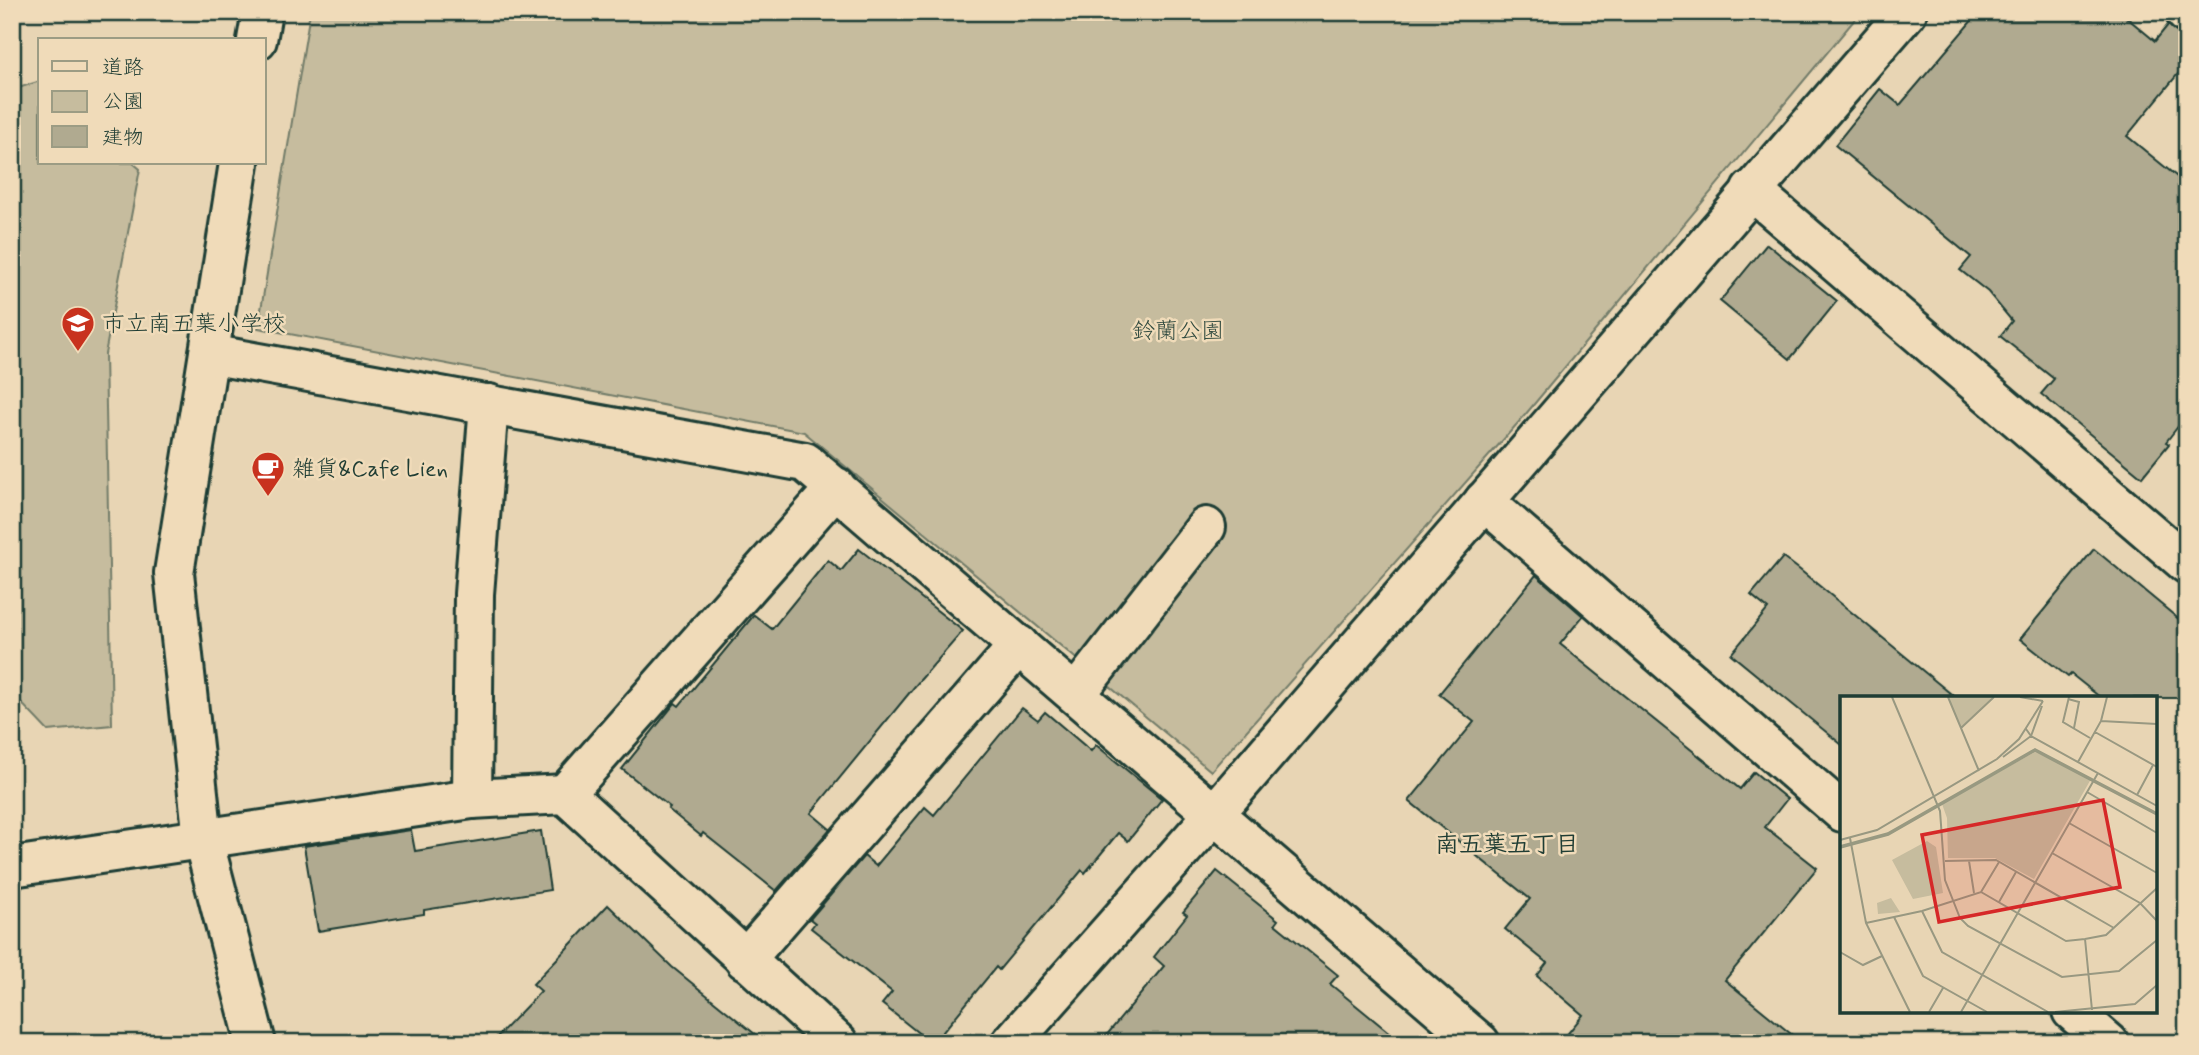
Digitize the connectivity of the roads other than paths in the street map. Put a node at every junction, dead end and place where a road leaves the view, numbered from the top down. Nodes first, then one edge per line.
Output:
1 (262, 12) edge
2 (1906, 12) edge
3 (257, 38) edge
4 (239, 164) edge
5 (1751, 190) junction
6 (209, 354) junction
7 (489, 404) junction
8 (836, 487) junction
9 (1484, 501) junction
10 (1206, 527) dead end
11 (2187, 564) edge
12 (1019, 645) junction
13 (1076, 694) junction
14 (565, 794) junction
15 (472, 799) junction
16 (1840, 809) edge
17 (1215, 813) junction
18 (203, 839) junction
19 (12, 867) edge
20 (745, 960) junction
21 (2074, 1013) edge
22 (256, 1043) edge
23 (838, 1043) edge
24 (1011, 1043) edge
25 (1480, 1043) edge
26 (2109, 1043) edge

1 - 3 street
2 - 5 street
4 - 6 street
5 - 9 street
5 - 11 street
6 - 7 street
6 - 18 street
7 - 8 street
7 - 15 street
8 - 12 street
8 - 14 street
9 - 16 street
9 - 17 street
10 - 13 street
12 - 13 street
12 - 20 street
13 - 17 street
14 - 15 street
14 - 20 street
15 - 18 street
17 - 24 street
17 - 25 street
18 - 19 street
18 - 22 street
20 - 23 street
21 - 26 street

